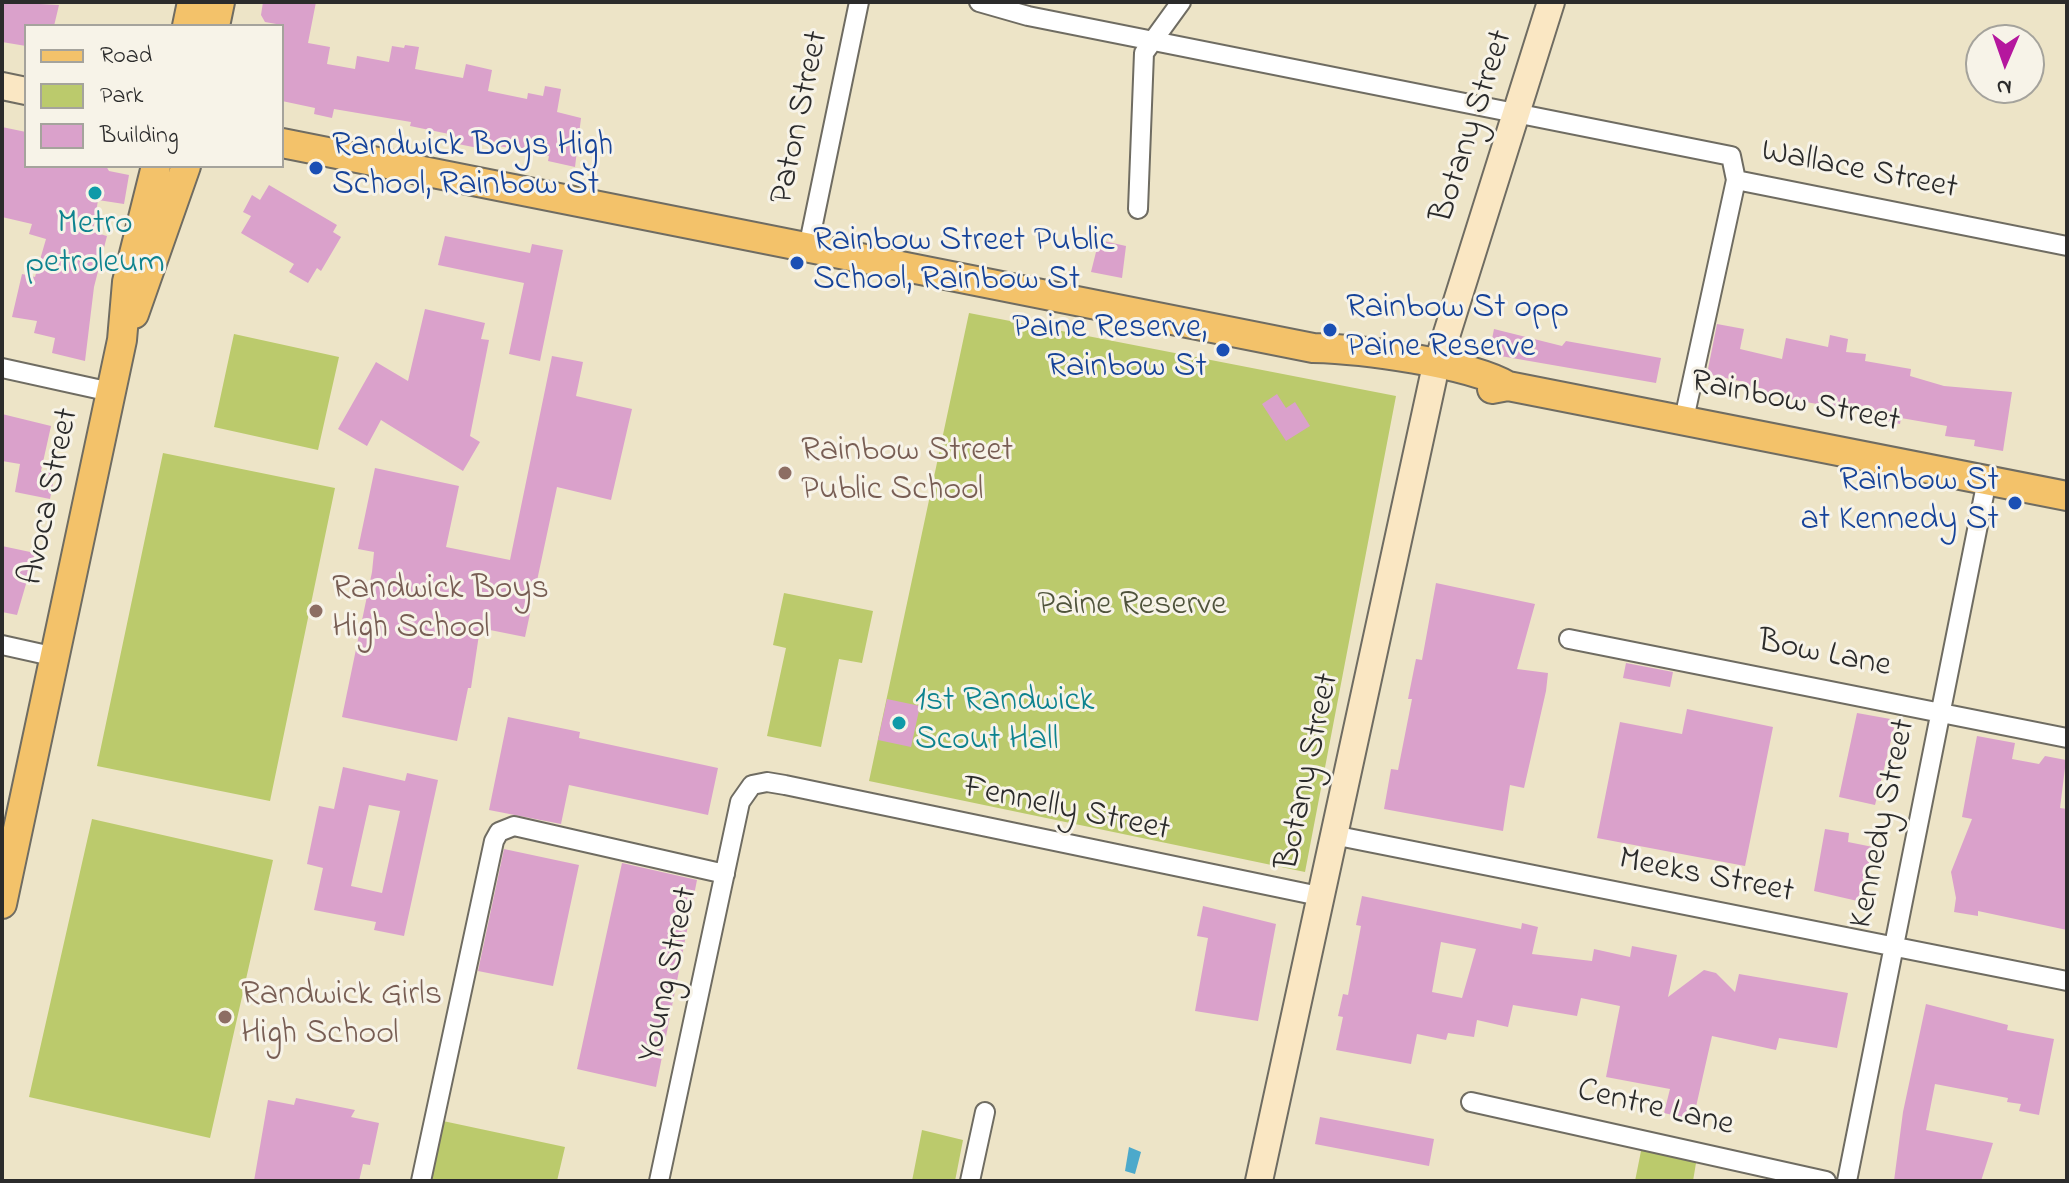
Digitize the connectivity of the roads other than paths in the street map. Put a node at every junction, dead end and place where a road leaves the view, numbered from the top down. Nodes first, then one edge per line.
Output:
1 (192, 2) edge
2 (220, 2) edge
3 (859, 2) edge
4 (979, 2) edge
5 (1181, 2) edge
6 (1551, 2) edge
7 (187, 24) edge
8 (215, 24) edge
9 (1151, 39) junction
10 (2, 86) edge
11 (24, 91) edge
12 (1517, 111) junction
13 (284, 143) edge
14 (156, 168) edge
15 (185, 168) edge
16 (1736, 180) junction
17 (1138, 209) dead end
18 (2067, 246) edge
19 (808, 248) junction
20 (122, 340) junction
21 (2, 368) edge
22 (1435, 372) junction
23 (111, 392) junction
24 (1684, 419) junction
25 (1987, 480) junction
26 (2067, 496) edge
27 (1569, 639) dead end
28 (2, 645) edge
29 (56, 657) junction
30 (1940, 712) junction
31 (2067, 738) edge
32 (752, 785) joint
33 (1333, 835) junction
34 (725, 874) junction
35 (1319, 896) junction
36 (2, 904) edge
37 (1892, 948) junction
38 (2067, 981) edge
39 (1471, 1102) dead end
40 (985, 1112) dead end
41 (421, 1181) edge
42 (661, 1181) edge
43 (970, 1181) edge
44 (1259, 1181) edge
45 (1826, 1181) edge
46 (1847, 1181) edge

1 - 7 main road
2 - 8 main road
3 - 19 street, Paton Street
4 - 9 street
5 - 9 street
6 - 12 street, Botany Street
9 - 12 street
9 - 17 street
10 - 11 street
12 - 16 street, Wallace Street
12 - 22 street, Botany Street
13 - 19 main road, Rainbow Street
14 - 20 main road, Avoca Street
15 - 20 main road, Avoca Street
16 - 18 street, Wallace Street
16 - 24 street
19 - 22 main road, Rainbow Street
20 - 23 main road, Avoca Street
21 - 23 street
22 - 24 main road, Rainbow Street
22 - 33 street, Botany Street
23 - 29 main road, Avoca Street
24 - 25 main road, Rainbow Street
25 - 26 main road, Rainbow Street
25 - 30 street, Kennedy Street
27 - 30 street, Bow Lane
28 - 29 street
29 - 36 main road, Avoca Street
30 - 31 street, Bow Lane
30 - 37 street, Kennedy Street
32 - 34 street, Young Street
32 - 35 street, Fennelly Street
33 - 35 street, Botany Street
33 - 37 street, Meeks Street
34 - 41 street
34 - 42 street, Young Street
35 - 44 street, Botany Street
37 - 38 street, Meeks Street
37 - 46 street, Kennedy Street
39 - 45 street, Centre Lane
40 - 43 street

